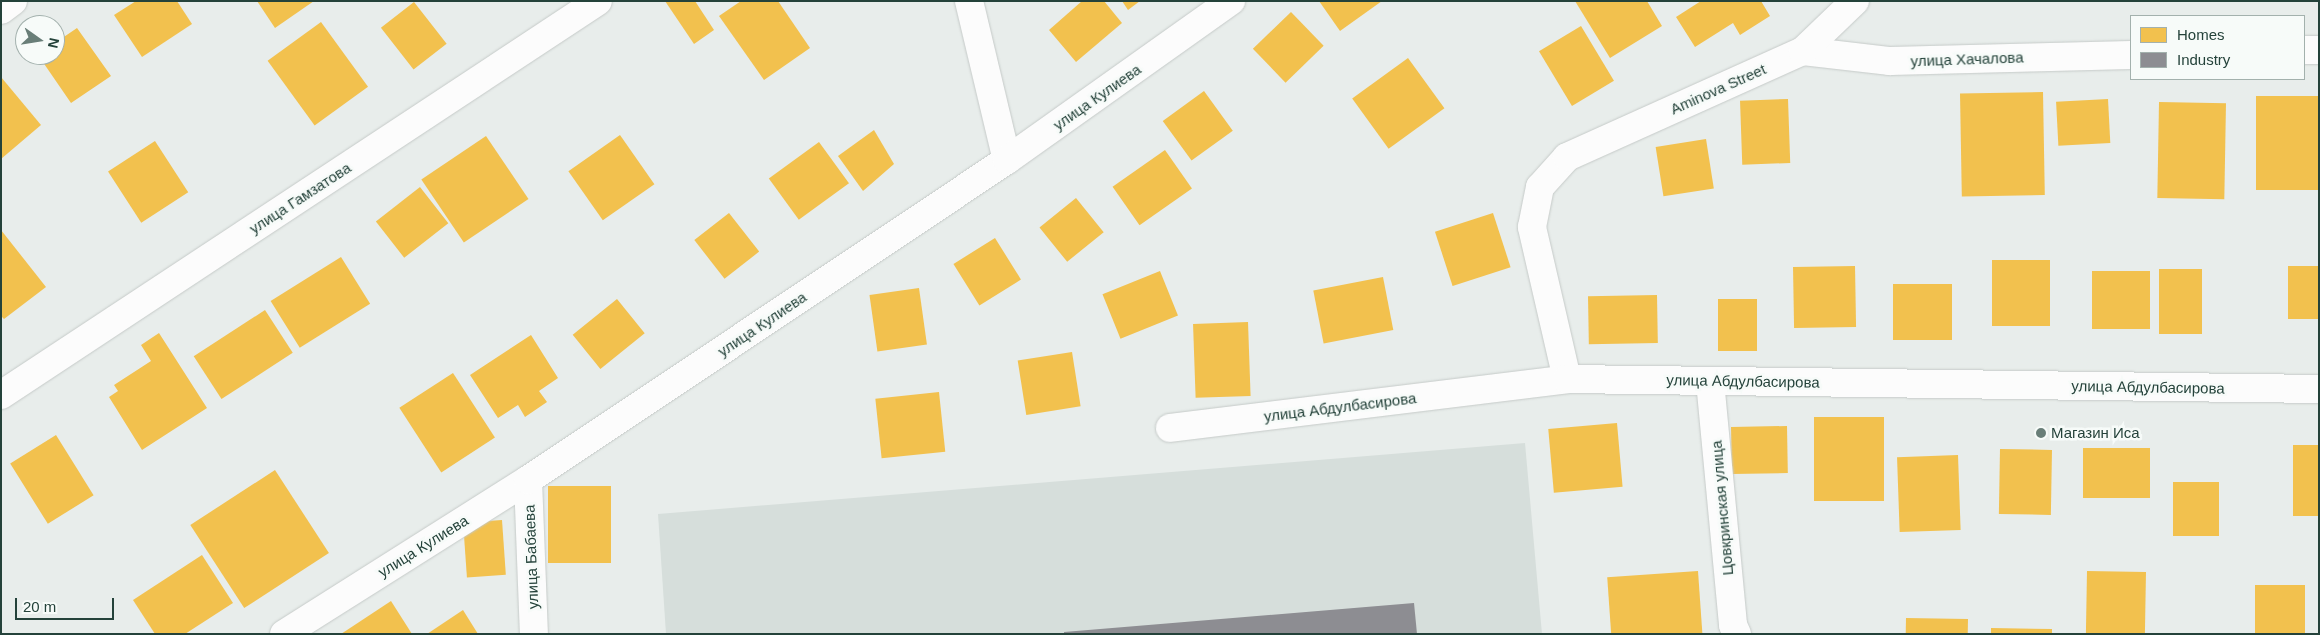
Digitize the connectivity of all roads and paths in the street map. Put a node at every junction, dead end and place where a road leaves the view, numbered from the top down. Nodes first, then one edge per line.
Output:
1 (13, 1) edge
2 (598, 1) edge
3 (969, 1) edge
4 (1231, 1) edge
5 (1855, 1) edge
6 (1, 10) edge
7 (2305, 50) edge
8 (2319, 50) edge
9 (1803, 51) junction
10 (2130, 55) edge
11 (1007, 160) junction
12 (1567, 379) junction
13 (1710, 380) junction
14 (2319, 389) edge
15 (1, 396) edge
16 (1170, 428) dead end
17 (528, 480) junction
18 (284, 634) edge
19 (534, 634) edge
20 (1737, 634) edge

1 - 6 street
2 - 15 street, улица Гамзатова
3 - 11 street
4 - 11 street, улица Кулиева
5 - 9 street, Aminova Street
7 - 8 street
9 - 10 street, улица Хачалова
9 - 12 street, Aminova Street
11 - 17 street, улица Кулиева
12 - 13 street, улица Абдулбасирова
12 - 16 street, улица Абдулбасирова
13 - 14 street, улица Абдулбасирова
13 - 20 street, Цовкринская улица
17 - 18 street, улица Кулиева
17 - 19 street, улица Бабаева

